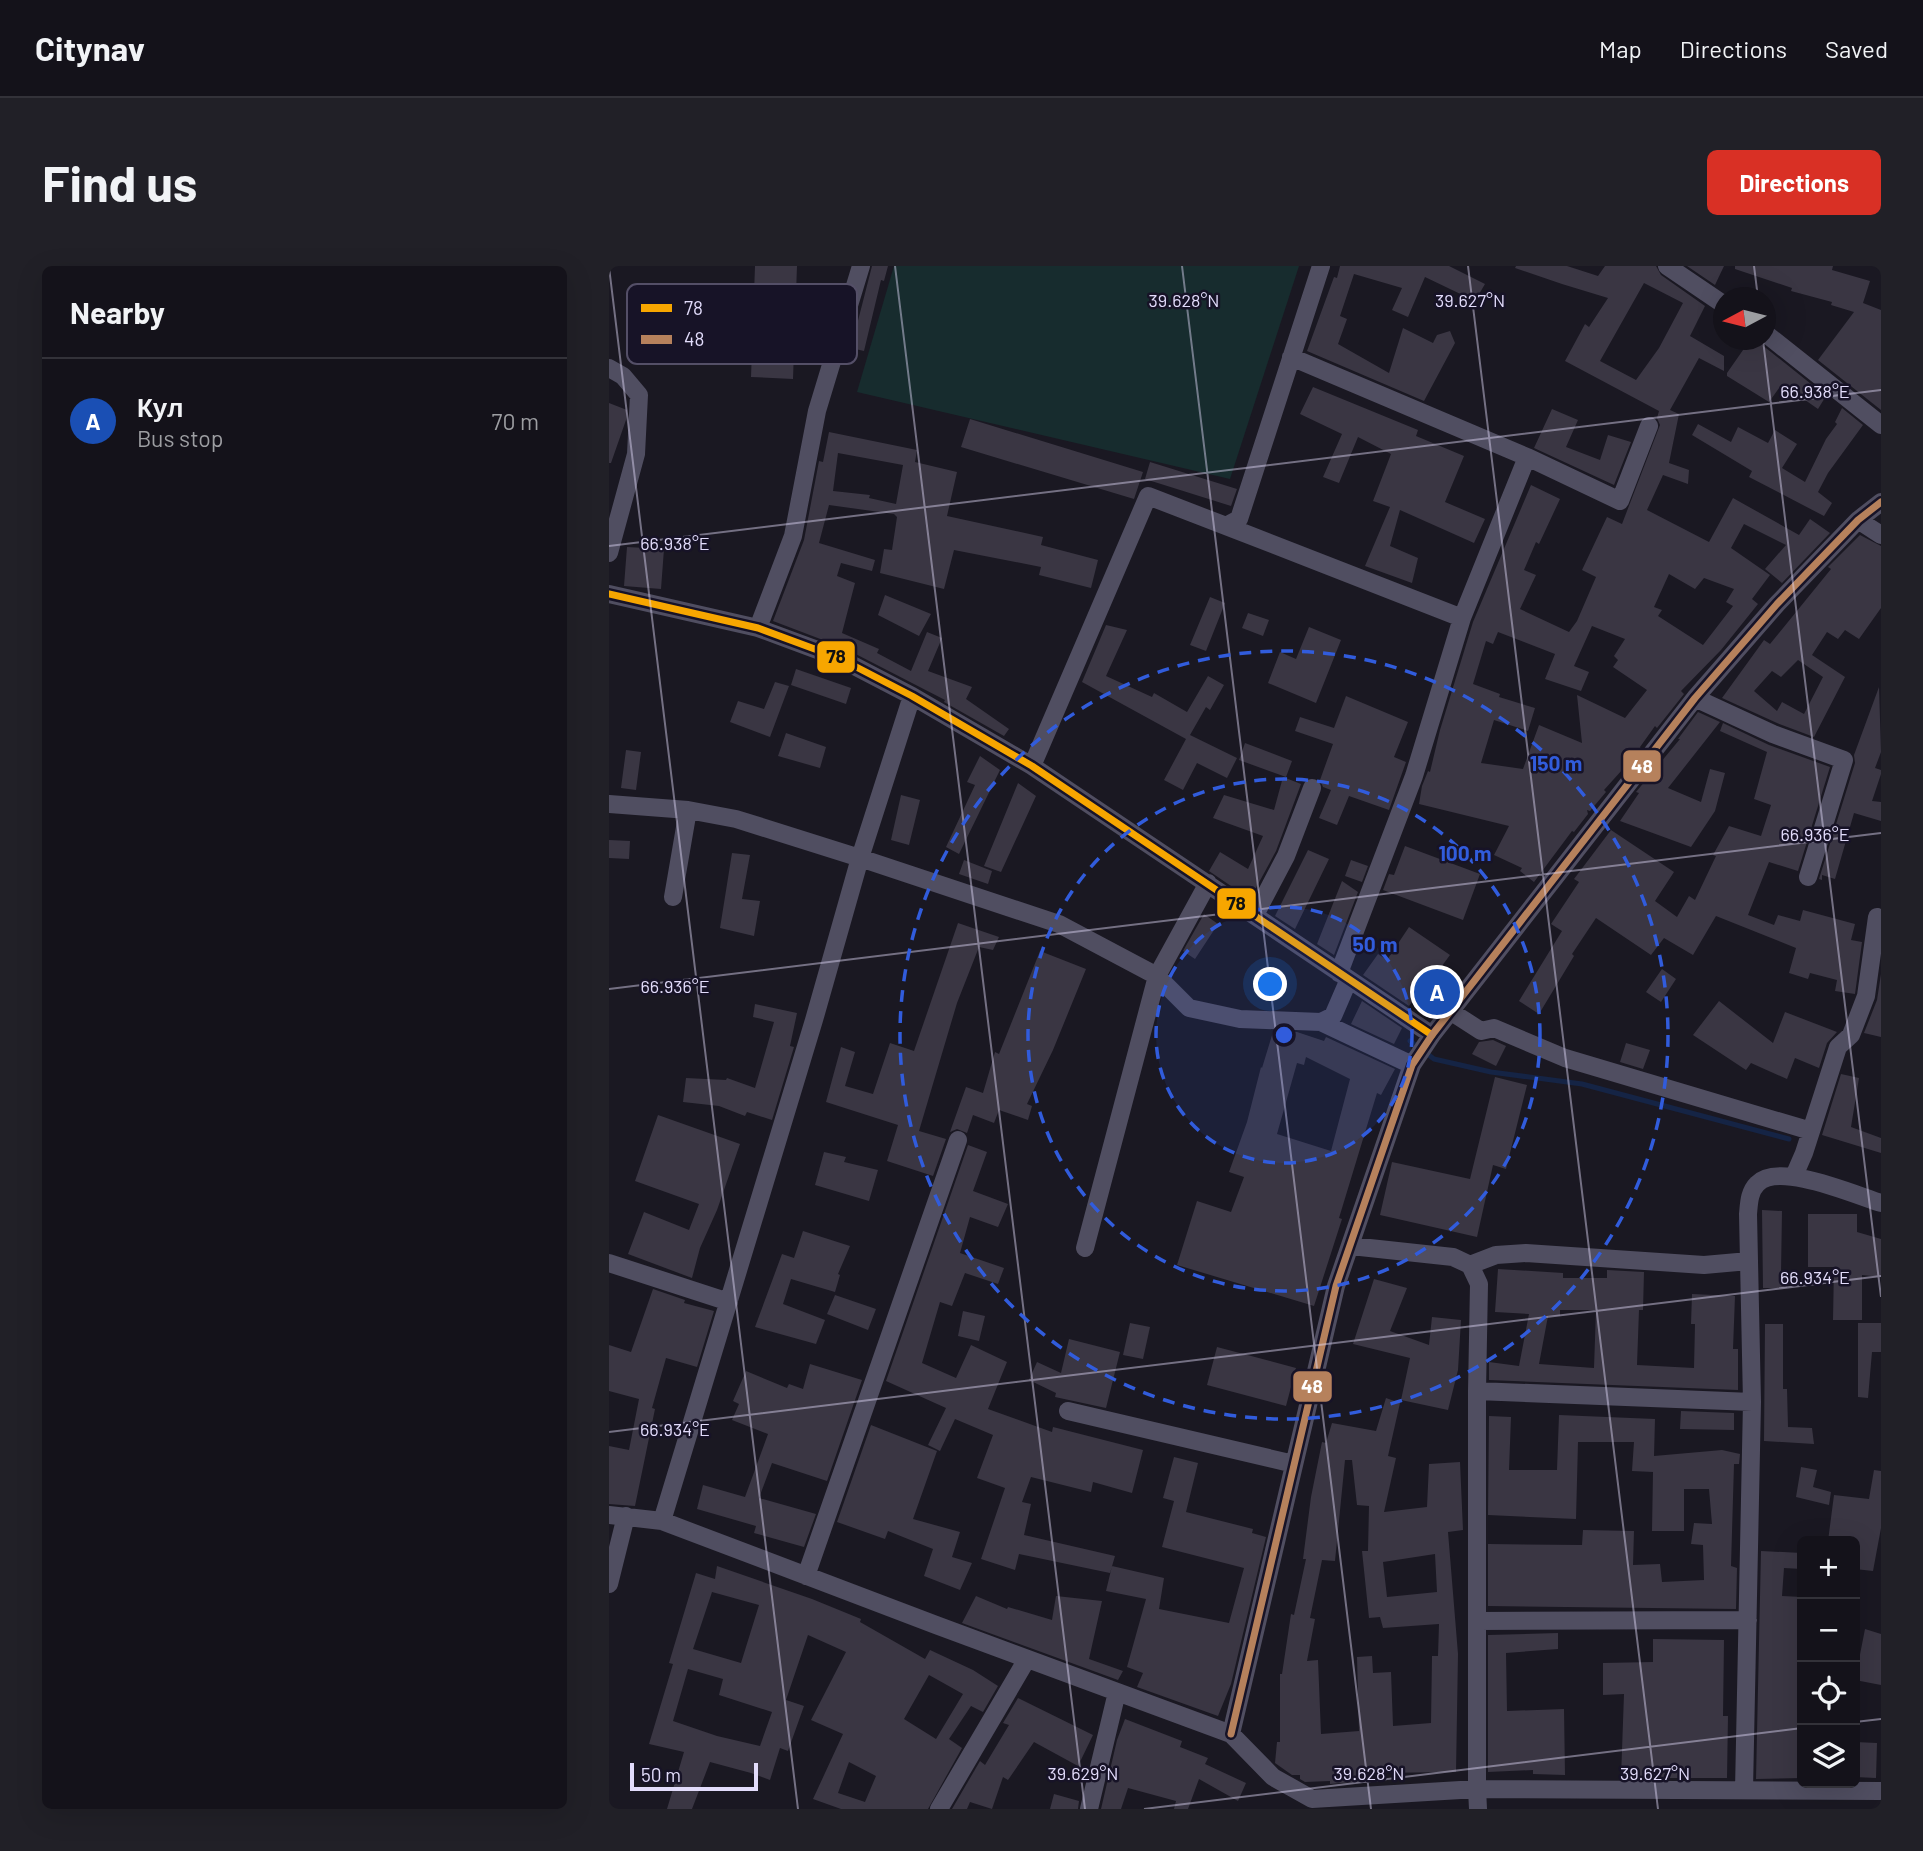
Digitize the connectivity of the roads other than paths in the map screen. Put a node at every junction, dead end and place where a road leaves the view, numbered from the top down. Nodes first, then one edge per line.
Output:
1 (861, 266) edge
2 (1321, 266) edge
3 (1667, 266) edge
4 (856, 284) edge
5 (1713, 297) edge
6 (1776, 341) edge
7 (1291, 357) junction
8 (831, 364) edge
9 (609, 369) edge
10 (1881, 425) edge
11 (1649, 426) dead end
12 (1527, 457) junction
13 (1881, 502) edge
14 (1858, 520) junction
15 (1226, 526) junction
16 (1881, 535) edge
17 (609, 553) edge
18 (609, 594) edge
19 (1462, 618) junction
20 (758, 628) junction
21 (912, 696) junction
22 (1695, 698) junction
23 (1032, 766) junction
24 (1312, 788) dead end
25 (609, 804) edge
26 (688, 810) junction
27 (860, 858) junction
28 (1808, 877) dead end
29 (1208, 883) junction
30 (674, 897) dead end
31 (1255, 915) junction
32 (1877, 917) dead end
33 (1157, 975) junction
34 (1344, 976) junction
35 (1450, 1011) junction
36 (1321, 1022) junction
37 (1432, 1035) junction
38 (1412, 1065) junction
39 (1811, 1131) junction
40 (958, 1140) dead end
41 (1794, 1176) junction
42 (1881, 1203) edge
43 (1351, 1246) junction
44 (1084, 1248) dead end
45 (1749, 1261) junction
46 (609, 1263) edge
47 (1471, 1265) junction
48 (729, 1302) junction
49 (1477, 1391) junction
50 (1752, 1402) junction
51 (1069, 1411) dead end
52 (1294, 1464) junction
53 (617, 1515) edge
54 (662, 1521) junction
55 (806, 1576) junction
56 (609, 1584) edge
57 (1748, 1620) junction
58 (1477, 1621) junction
59 (1027, 1659) junction
60 (1117, 1692) junction
61 (1231, 1734) junction
62 (1477, 1789) junction
63 (1744, 1790) junction
64 (1881, 1791) edge
65 (1328, 1803) edge
66 (939, 1809) edge
67 (1089, 1809) edge
68 (1478, 1809) edge

1 - 4 street
2 - 7 street
3 - 5 street
6 - 10 street
7 - 12 street
7 - 15 street
8 - 20 street
9 - 17 street
11 - 12 street
12 - 19 street
13 - 14 street
14 - 16 street
14 - 22 street
15 - 19 street
15 - 23 street
18 - 20 street
19 - 34 street
20 - 21 street
21 - 23 street
21 - 27 street
22 - 28 street
22 - 35 street
23 - 29 street
24 - 31 street
25 - 26 street
26 - 27 street
26 - 30 street
27 - 33 street
27 - 48 street
29 - 31 street
29 - 33 street
31 - 34 street
32 - 39 street
33 - 36 street
33 - 44 street
34 - 36 street
34 - 37 street
35 - 37 street
35 - 39 street
36 - 38 street
37 - 38 street
38 - 43 street
39 - 41 street
40 - 55 street
41 - 42 street
41 - 45 street
43 - 47 street
43 - 52 street
45 - 47 street
45 - 50 street
46 - 48 street
47 - 49 street
48 - 54 street
49 - 50 street
49 - 58 street
50 - 57 street
51 - 52 street
52 - 61 street
53 - 54 street
53 - 56 street
54 - 55 street
55 - 59 street
57 - 58 street
57 - 63 street
58 - 62 street
59 - 60 street
59 - 66 street
60 - 61 street
60 - 67 street
61 - 65 street
62 - 63 street
62 - 65 street
62 - 68 street
63 - 64 street

